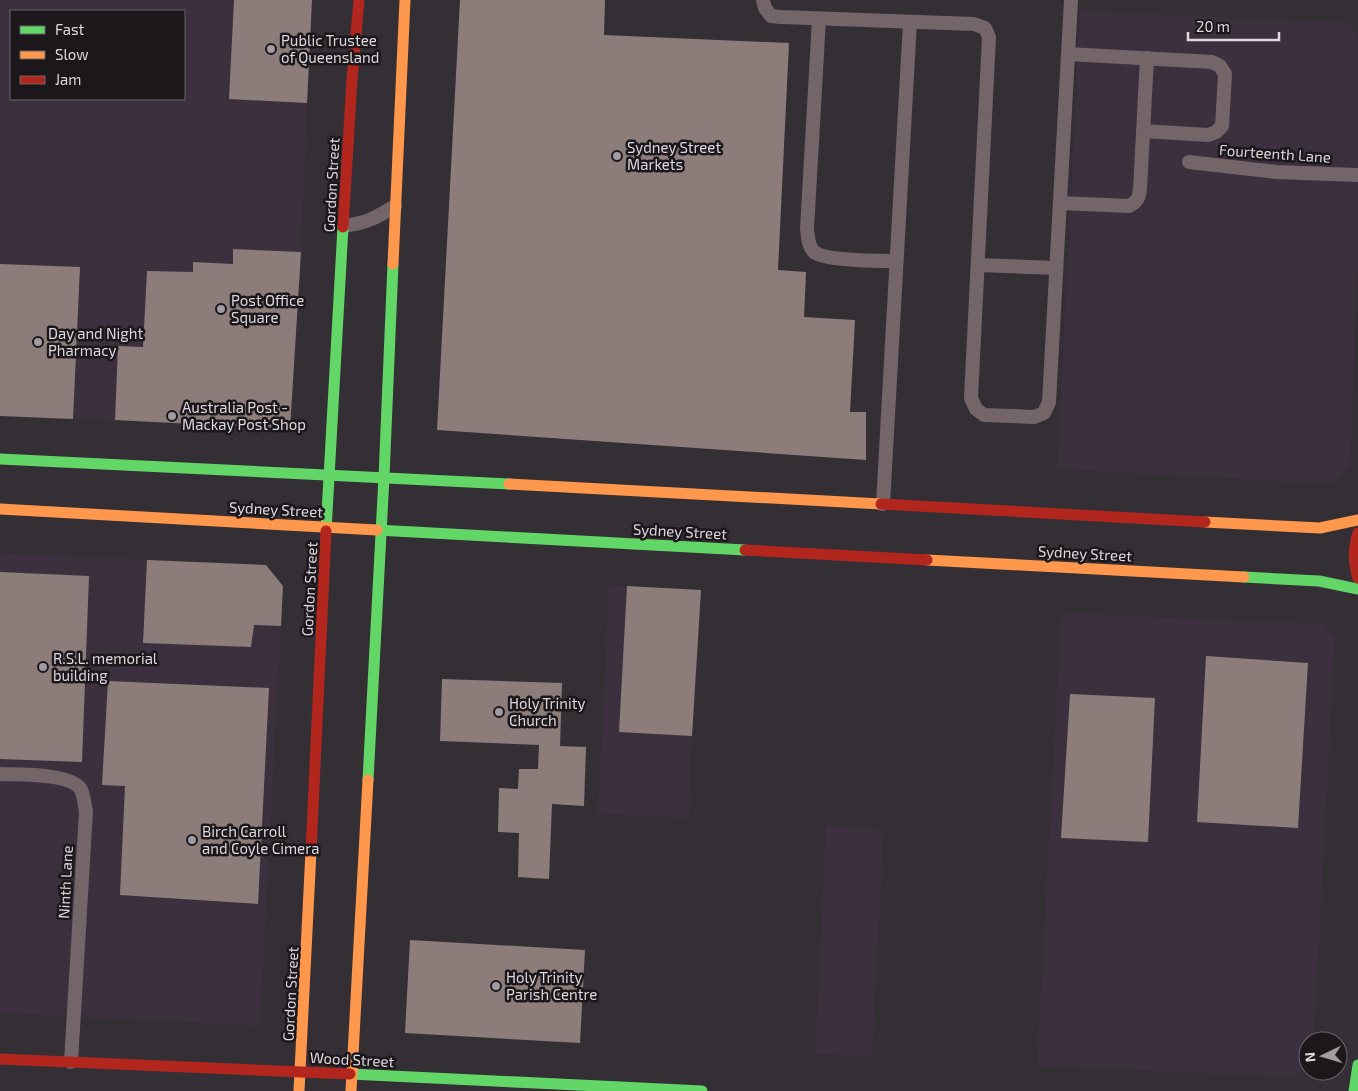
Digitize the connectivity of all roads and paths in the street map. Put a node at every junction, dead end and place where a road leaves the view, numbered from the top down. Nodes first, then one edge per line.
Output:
1 (359, 0) edge
2 (405, 0) edge
3 (763, 0) edge
4 (1071, 0) edge
5 (819, 18) junction
6 (910, 22) junction
7 (1068, 54) junction
8 (1148, 58) junction
9 (1143, 131) junction
10 (1189, 162) dead end
11 (1358, 175) edge
12 (1060, 202) junction
13 (395, 206) junction
14 (344, 226) junction
15 (896, 261) junction
16 (978, 265) junction
17 (1056, 268) junction
18 (0, 459) edge
19 (330, 474) junction
20 (384, 477) junction
21 (882, 504) junction
22 (0, 508) edge
23 (1358, 520) edge
24 (328, 526) junction
25 (381, 530) junction
26 (1358, 533) edge
27 (1358, 578) edge
28 (1358, 589) edge
29 (0, 774) edge
30 (0, 1059) edge
31 (71, 1062) junction
32 (1358, 1065) edge
33 (300, 1072) junction
34 (352, 1074) junction
35 (300, 1091) edge
36 (351, 1091) edge
37 (702, 1091) edge
38 (1354, 1091) edge

1 - 14 main road, Gordon Street
2 - 13 main road
3 - 5 lane
4 - 7 lane
5 - 6 lane
5 - 15 lane
6 - 15 lane
6 - 16 lane
7 - 8 lane
7 - 12 lane
8 - 9 lane
8 - 9 lane
9 - 12 lane
10 - 11 lane, Fourteenth Lane
12 - 17 lane
13 - 14 lane
13 - 20 main road
14 - 19 main road, Gordon Street
15 - 21 lane
16 - 17 lane
16 - 17 lane
18 - 19 main road
19 - 20 main road
19 - 24 main road, Gordon Street
20 - 21 main road
20 - 25 main road
21 - 23 main road
22 - 24 main road, Sydney Street
24 - 25 main road, Sydney Street
24 - 33 main road, Gordon Street
25 - 28 main road, Sydney Street
25 - 34 main road
26 - 27 main road
29 - 31 lane, Ninth Lane
30 - 31 main road, Wood Street
31 - 33 main road, Wood Street
32 - 38 main road
33 - 34 main road, Wood Street
33 - 35 main road, Gordon Street
34 - 36 main road
34 - 37 main road, Wood Street

